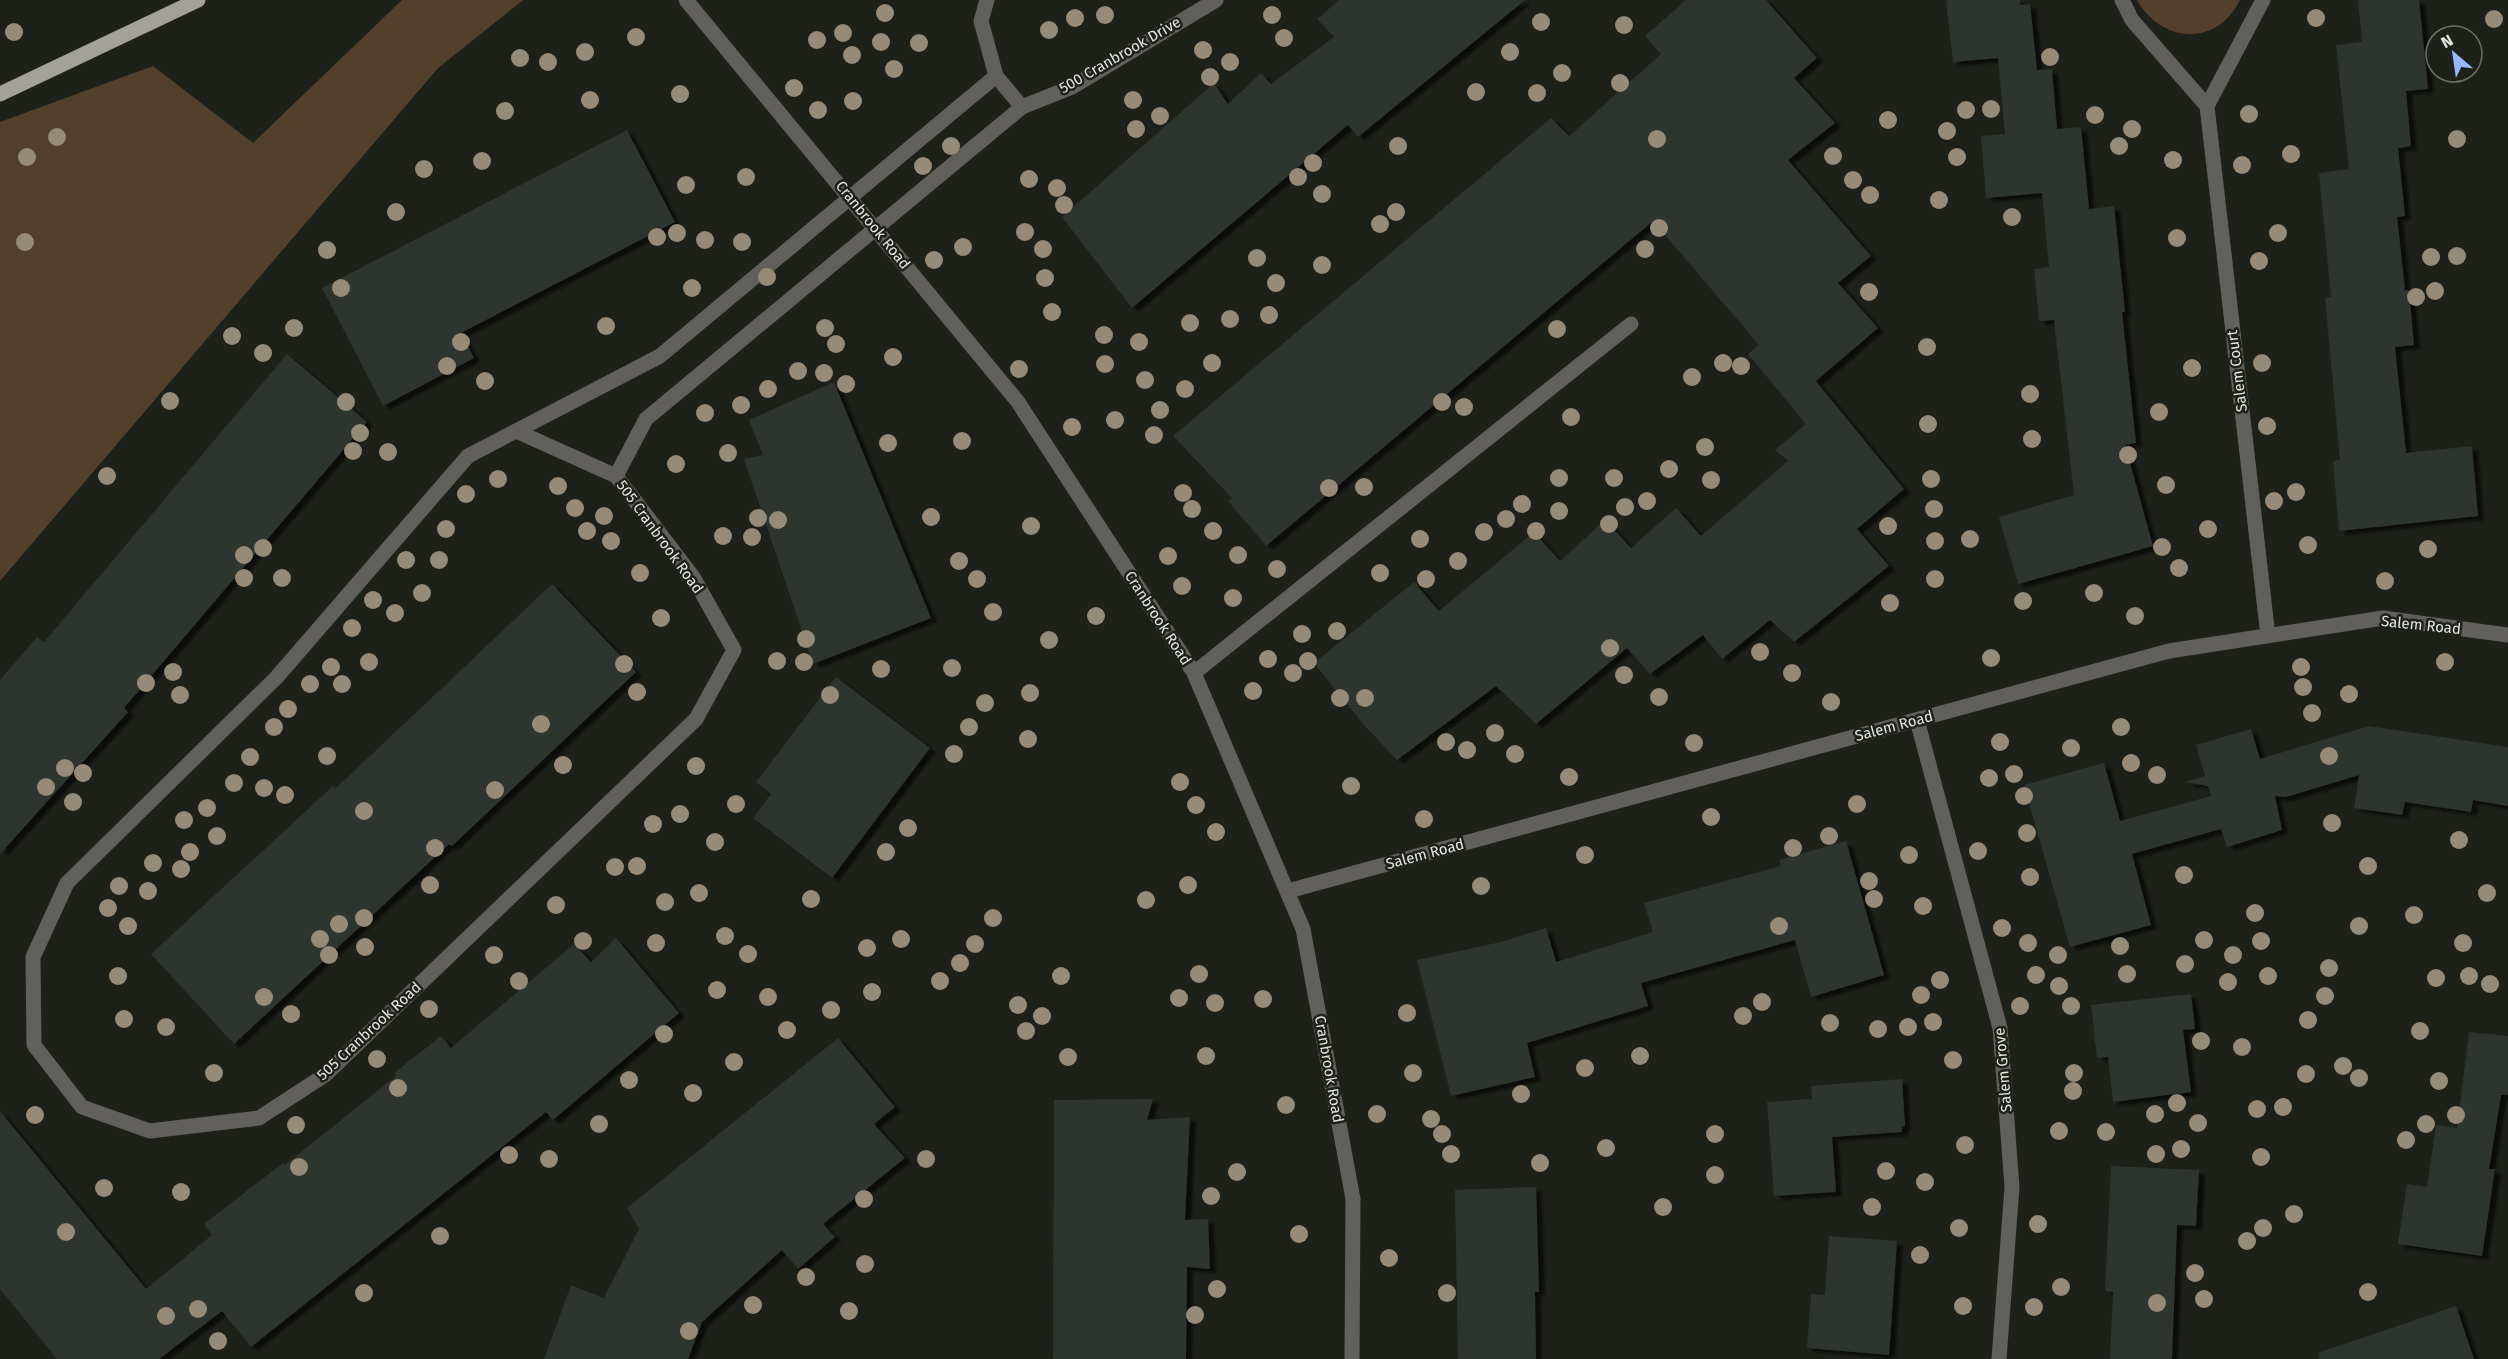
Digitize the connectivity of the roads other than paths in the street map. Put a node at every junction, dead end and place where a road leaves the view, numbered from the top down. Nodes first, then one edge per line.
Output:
1 (198, 0) edge
2 (686, 0) edge
3 (987, 0) edge
4 (1216, 0) edge
5 (2122, 0) edge
6 (2263, 0) edge
7 (996, 76) junction
8 (0, 94) edge
9 (2207, 106) junction
10 (1022, 107) junction
11 (850, 197) junction
12 (874, 228) junction
13 (1631, 324) dead end
14 (516, 431) junction
15 (616, 476) junction
16 (2508, 635) edge
17 (2268, 636) junction
18 (1194, 673) junction
19 (1917, 720) junction
20 (1287, 891) junction
21 (1352, 1359) edge
22 (1999, 1359) edge

1 - 8 main road
2 - 11 street, Cranbrook Road
3 - 7 street
4 - 10 street, 500 Cranbrook Drive
5 - 9 street
6 - 9 street
7 - 10 street
7 - 11 street, 505 Cranbrook Road
9 - 17 street, Salem Court
10 - 12 street, 500 Cranbrook Drive
11 - 12 street, Cranbrook Road
11 - 14 street, 505 Cranbrook Road
12 - 15 street, 500 Cranbrook Drive
12 - 18 street, Cranbrook Road
13 - 18 street
14 - 15 street, 505 Cranbrook Road
14 - 15 street, 505 Cranbrook Road
16 - 17 street, Salem Road
17 - 19 street, Salem Road
18 - 20 street, Cranbrook Road
19 - 20 street, Salem Road
19 - 22 street, Salem Grove
20 - 21 street, Cranbrook Road

